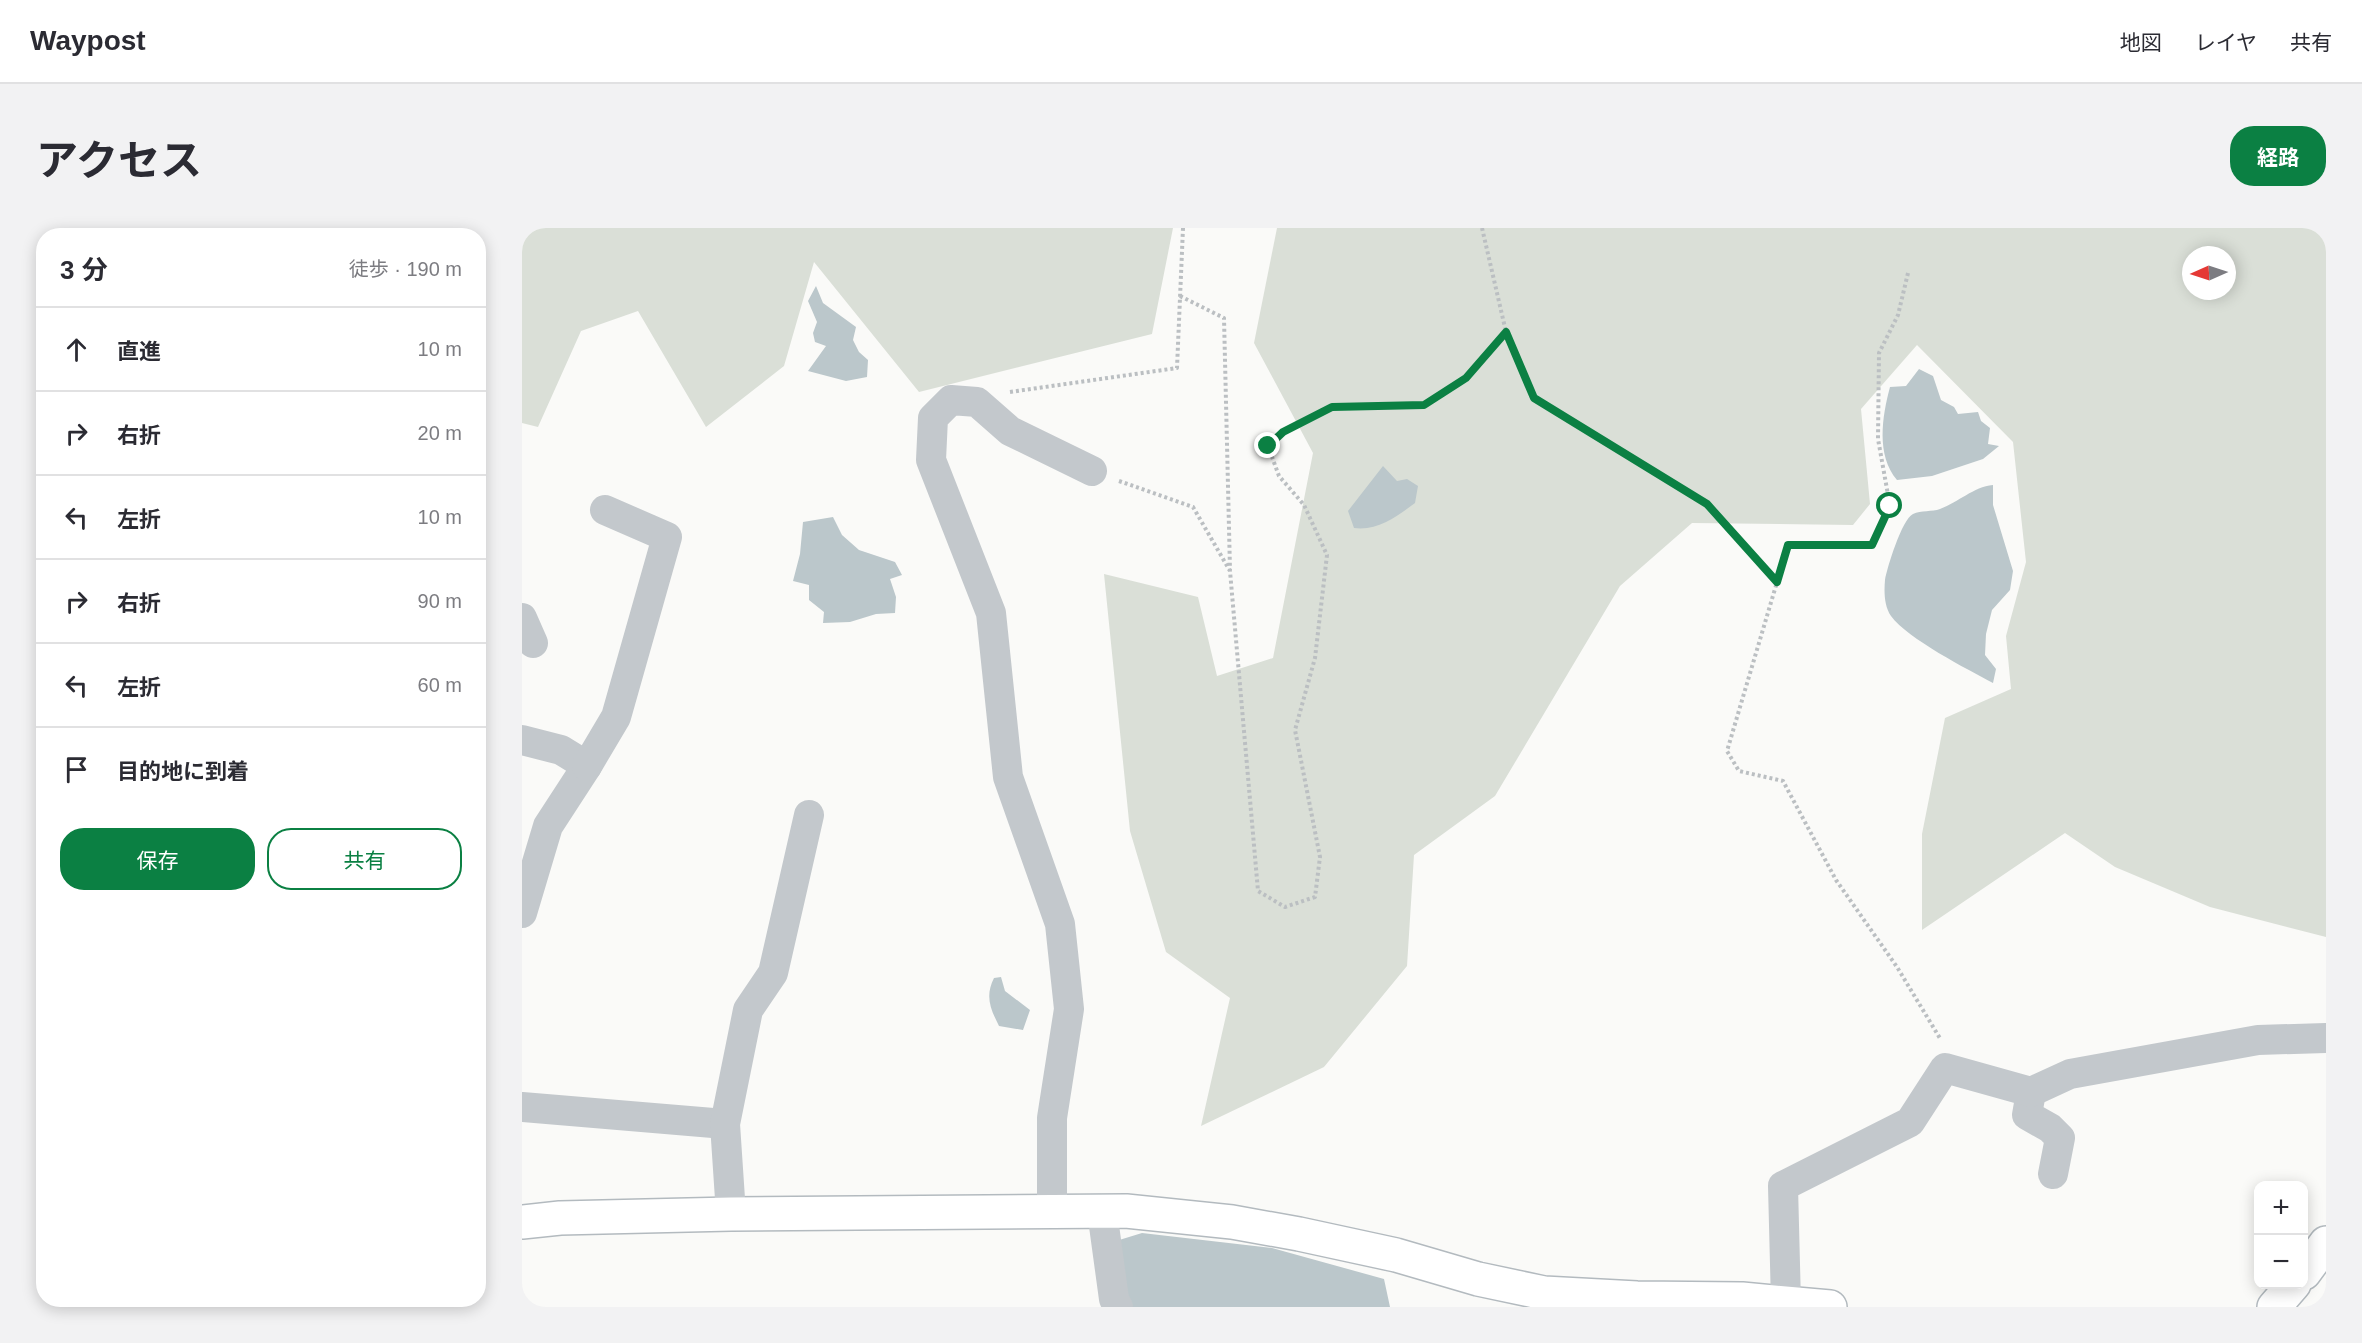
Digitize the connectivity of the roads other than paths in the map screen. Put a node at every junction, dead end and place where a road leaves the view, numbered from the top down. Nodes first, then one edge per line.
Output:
1 (1092, 471) road end
2 (605, 510) dead end
3 (522, 740) edge
4 (587, 766) junction
5 (809, 815) dead end
6 (522, 913) edge
7 (2326, 1038) edge
8 (2031, 1092) junction
9 (522, 1107) edge
10 (724, 1124) junction
11 (2053, 1174) dead end
12 (1052, 1211) junction
13 (1102, 1211) junction
14 (731, 1214) junction
15 (522, 1222) edge
16 (2326, 1243) edge
17 (2308, 1268) edge
18 (2290, 1289) edge
19 (1786, 1303) junction
20 (1118, 1307) edge
21 (1830, 1307) edge
22 (2274, 1307) edge

1 - 12 street
2 - 4 street
3 - 4 street
4 - 6 street
5 - 10 street
7 - 8 street
8 - 11 street
8 - 19 street
9 - 10 street
10 - 14 street
12 - 13 street
12 - 14 street
13 - 19 street
13 - 20 street
14 - 15 street
16 - 17 street
18 - 22 street
19 - 21 street

